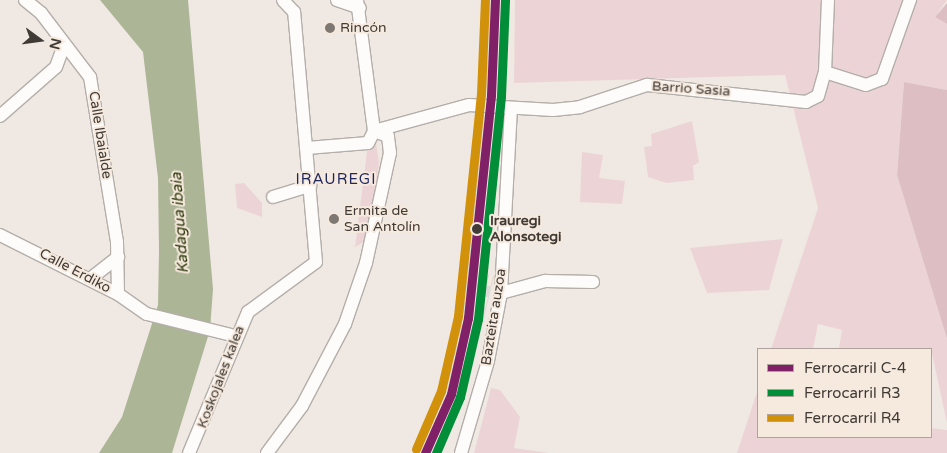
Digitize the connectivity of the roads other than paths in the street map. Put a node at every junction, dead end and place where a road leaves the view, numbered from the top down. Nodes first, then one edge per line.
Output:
1 (25, 0) edge
2 (283, 0) edge
3 (337, 0) edge
4 (828, 0) edge
5 (910, 0) edge
6 (359, 4) edge
7 (294, 6) edge
8 (64, 45) junction
9 (56, 67) junction
10 (84, 69) junction
11 (826, 72) junction
12 (511, 108) junction
13 (0, 116) edge
14 (374, 131) junction
15 (307, 148) junction
16 (310, 186) junction
17 (273, 197) dead end
18 (0, 235) edge
19 (118, 257) junction
20 (90, 279) junction
21 (593, 282) dead end
22 (501, 292) junction
23 (118, 294) junction
24 (234, 336) junction
25 (189, 453) edge
26 (267, 453) edge
27 (461, 453) edge

1 - 8 street, Calle Ibaialde
2 - 7 street
3 - 6 street
4 - 11 street, Barrio Sasia
5 - 11 street
6 - 14 street
7 - 15 street, Koskojales kalea
8 - 9 street
8 - 10 street, Calle Ibaialde
9 - 10 street
9 - 13 street
10 - 19 street, Calle Ibaialde
11 - 12 street, Barrio Sasia
12 - 14 street
12 - 22 street, Bazteita auzoa
14 - 15 street
14 - 26 street
15 - 16 street, Koskojales kalea
16 - 17 street
16 - 24 street, Koskojales kalea
18 - 20 street, Calle Erdiko
19 - 20 street
19 - 23 street, Calle Ibaialde
20 - 23 street, Calle Erdiko
21 - 22 street
22 - 27 street, Bazteita auzoa
23 - 24 street, Calle Erdiko
24 - 25 street, Koskojales kalea

